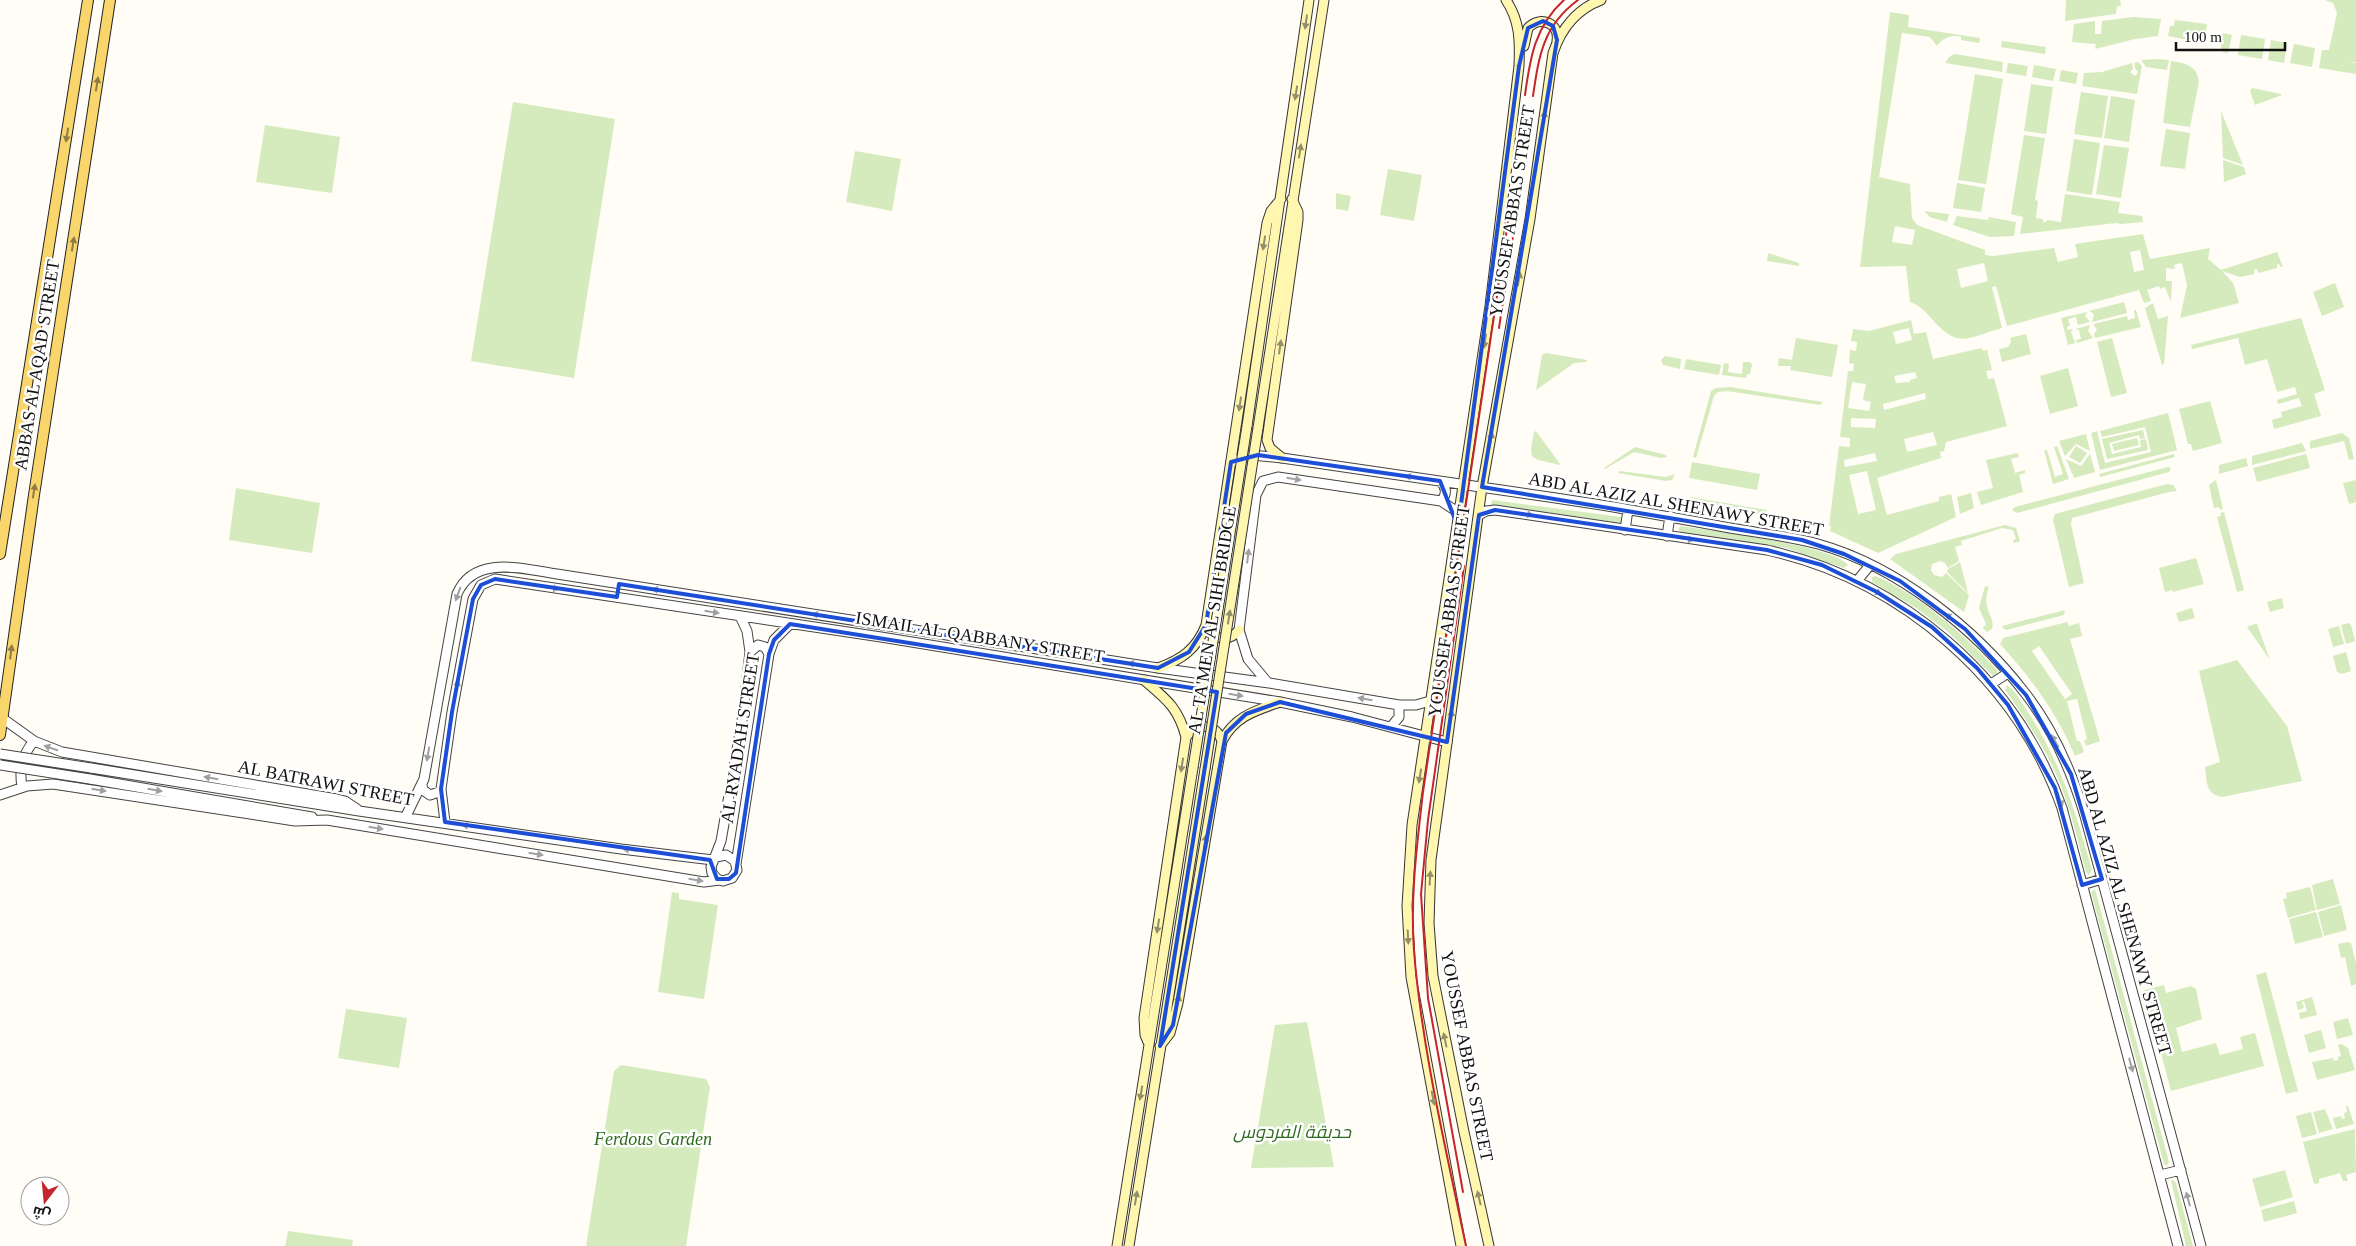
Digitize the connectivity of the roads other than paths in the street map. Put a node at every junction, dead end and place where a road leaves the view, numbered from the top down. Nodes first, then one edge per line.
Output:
1 (88, 0) edge
2 (110, 0) edge
3 (1309, 0) edge
4 (1324, 0) edge
5 (1506, 0) edge
6 (1601, 0) edge
7 (1556, 44) junction
8 (1519, 66) junction
9 (1281, 199) junction
10 (1292, 199) junction
11 (1236, 438) junction
12 (1267, 444) junction
13 (1282, 458) junction
14 (1232, 462) junction
15 (1440, 481) junction
16 (1464, 485) junction
17 (1482, 487) junction
18 (1441, 501) junction
19 (1628, 510) junction
20 (1459, 513) junction
21 (1479, 514) junction
22 (1670, 516) junction
23 (1625, 530) junction
24 (1667, 536) junction
25 (0, 554) edge
26 (1870, 565) junction
27 (1857, 581) junction
28 (619, 584) junction
29 (617, 598) junction
30 (740, 616) junction
31 (790, 624) junction
32 (1206, 625) junction
33 (1239, 630) junction
34 (750, 652) junction
35 (769, 654) junction
36 (1158, 668) junction
37 (2008, 673) junction
38 (1144, 680) junction
39 (1268, 683) junction
40 (1991, 684) junction
41 (1430, 701) junction
42 (1280, 702) junction
43 (1399, 705) junction
44 (2, 718) junction
45 (1391, 727) junction
46 (0, 735) edge
47 (1186, 737) junction
48 (1426, 737) junction
49 (34, 741) junction
50 (1222, 741) junction
51 (1448, 742) junction
52 (0, 754) edge
53 (0, 765) edge
54 (422, 785) junction
55 (22, 787) junction
56 (441, 789) junction
57 (0, 795) edge
58 (360, 810) junction
59 (406, 816) junction
60 (328, 820) junction
61 (444, 822) junction
62 (715, 858) junction
63 (736, 864) junction
64 (2102, 879) junction
65 (720, 880) junction
66 (2082, 885) junction
67 (1149, 1045) junction
68 (1160, 1046) junction
69 (2180, 1170) junction
70 (2160, 1175) junction
71 (1117, 1246) edge
72 (1129, 1246) edge
73 (1462, 1246) edge
74 (1490, 1246) edge
75 (2178, 1246) edge
76 (2201, 1246) edge

1 -> 25 main road, ABBAS AL AQAD STREET
44 -> 2 main road, ABBAS AL AQAD STREET
3 -> 9 main road, AL TA'MEN AL SIHI BRIDGE
10 -> 4 main road, AL TA'MEN AL SIHI BRIDGE
5 - 8 main road, YOUSSEF ABBAS STREET
6 - 7 main road, YOUSSEF ABBAS STREET
7 - 8 main road
17 -> 7 main road, YOUSSEF ABBAS STREET
8 -> 16 main road, YOUSSEF ABBAS STREET
9 -> 11 main road
9 - 67 main road, AL TA'MEN AL SIHI BRIDGE, bridge
12 -> 10 main road
68 -> 10 main road, AL TA'MEN AL SIHI BRIDGE, bridge
11 - 12 main road
11 - 14 main road
12 - 13 main road
13 - 14 street, ABD AL AZIZ AL SHENAWY STREET
15 -> 13 street, ABD AL AZIZ AL SHENAWY STREET
14 - 32 main road
15 - 16 street, ABD AL AZIZ AL SHENAWY STREET
15 - 18 street
16 - 17 street, ABD AL AZIZ AL SHENAWY STREET
16 - 20 main road, YOUSSEF ABBAS STREET
17 - 19 street, ABD AL AZIZ AL SHENAWY STREET
17 - 21 main road, YOUSSEF ABBAS STREET
18 - 20 street
33 -> 18 street
19 - 22 street, ABD AL AZIZ AL SHENAWY STREET
19 - 23 street
20 - 41 main road, YOUSSEF ABBAS STREET
21 -> 23 street, ABD AL AZIZ AL SHENAWY STREET
51 -> 21 main road, YOUSSEF ABBAS STREET
22 - 24 street
22 - 26 street, ABD AL AZIZ AL SHENAWY STREET
23 - 24 street, ABD AL AZIZ AL SHENAWY STREET
24 -> 27 street, ABD AL AZIZ AL SHENAWY STREET
26 - 27 street
37 -> 26 street, ABD AL AZIZ AL SHENAWY STREET
27 -> 40 street, ABD AL AZIZ AL SHENAWY STREET
28 - 29 street
36 -> 28 street, ISMAIL AL QABBANY STREET
28 -> 54 street, ISMAIL AL QABBANY STREET
29 -> 30 street, ISMAIL AL QABBANY STREET
56 -> 29 street, ISMAIL AL QABBANY STREET
30 - 31 street, ISMAIL AL QABBANY STREET
30 - 34 street, AL RYADAH STREET
31 - 35 street, AL RYADAH STREET
31 - 38 street, ISMAIL AL QABBANY STREET
32 - 33 main road
32 - 36 main road
33 - 39 street
34 - 35 street
34 - 62 street, AL RYADAH STREET
35 - 63 street, AL RYADAH STREET
36 - 39 street, ISMAIL AL QABBANY STREET
37 - 40 street
64 -> 37 street, ABD AL AZIZ AL SHENAWY STREET
38 -> 42 street, ISMAIL AL QABBANY STREET
38 - 47 main road
43 -> 39 street, ISMAIL AL QABBANY STREET
40 -> 66 street, ABD AL AZIZ AL SHENAWY STREET
41 - 43 street, ISMAIL AL QABBANY STREET
41 - 48 main road, YOUSSEF ABBAS STREET
42 - 45 street, ISMAIL AL QABBANY STREET
42 - 50 main road
43 - 45 street
44 - 46 main road, ABBAS AL AQAD STREET
44 - 49 street, AL BATRAWI STREET
45 - 48 street, ISMAIL AL QABBANY STREET
47 - 50 main road
47 -> 67 main road
48 - 51 street, ISMAIL AL QABBANY STREET
48 -> 73 main road, YOUSSEF ABBAS STREET
49 - 55 street
58 -> 49 street, AL BATRAWI STREET
68 -> 50 main road
74 -> 51 main road, YOUSSEF ABBAS STREET
52 - 58 street, bridge
53 -> 60 street, bridge
54 - 56 street
54 - 59 street
55 - 57 street, AL BATRAWI STREET
55 -> 60 street, AL BATRAWI STREET
56 - 61 street
58 - 59 street, AL BATRAWI STREET
59 - 61 street, AL BATRAWI STREET
60 -> 65 street, AL BATRAWI STREET
62 -> 61 street, AL BATRAWI STREET
62 - 63 street
62 - 65 street
63 - 65 street
64 - 66 street
64 - 69 street, ABD AL AZIZ AL SHENAWY STREET
66 -> 70 street, ABD AL AZIZ AL SHENAWY STREET
67 -> 71 main road, AL TA'MEN AL SIHI BRIDGE
72 -> 68 main road, AL TA'MEN AL SIHI BRIDGE
69 - 70 street
76 -> 69 street, ABD AL AZIZ AL SHENAWY STREET
70 - 75 street, ABD AL AZIZ AL SHENAWY STREET

